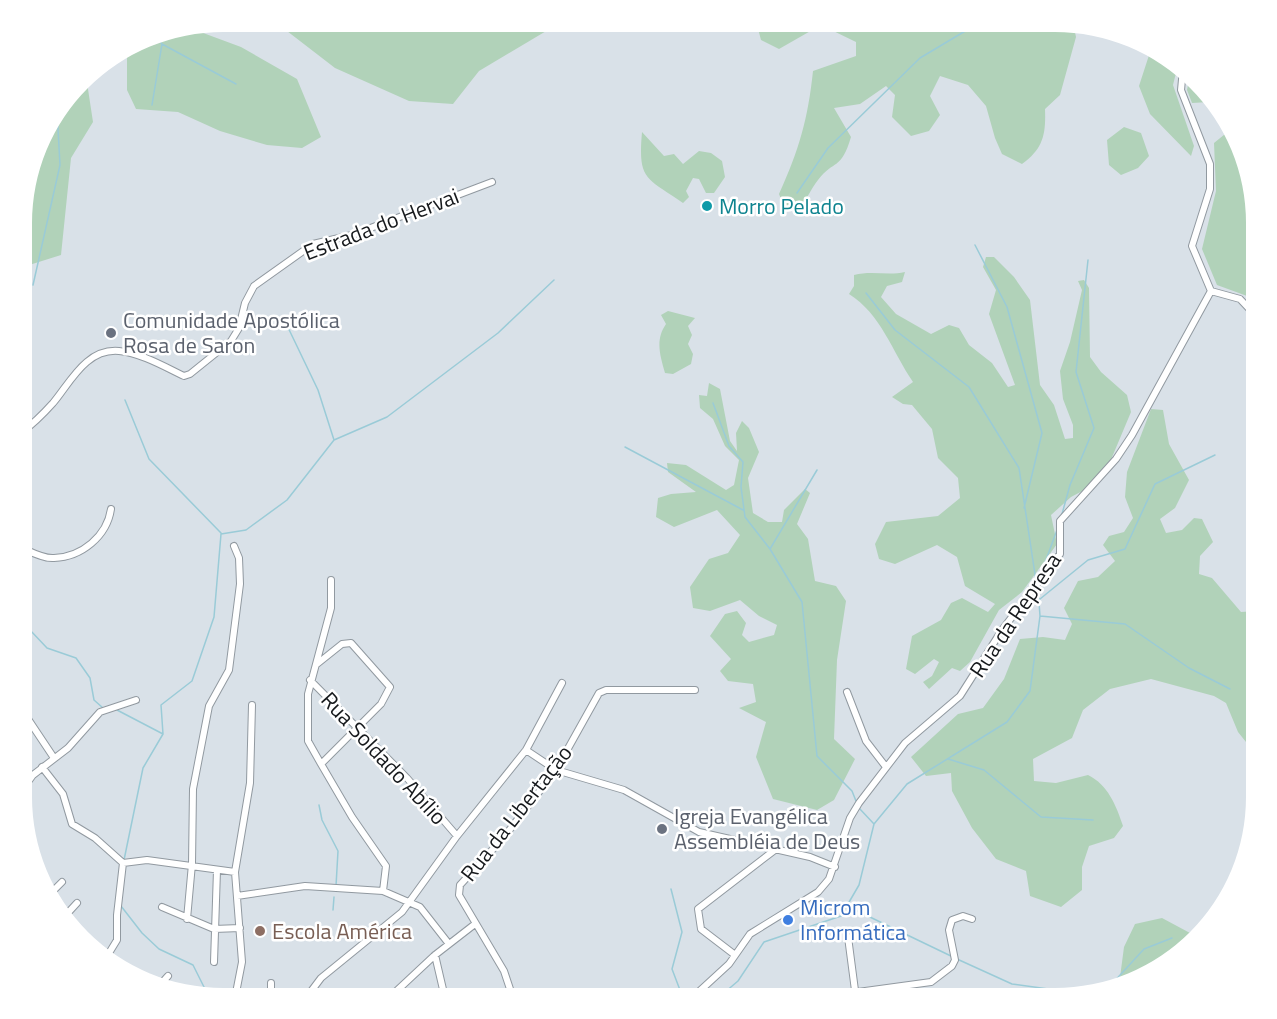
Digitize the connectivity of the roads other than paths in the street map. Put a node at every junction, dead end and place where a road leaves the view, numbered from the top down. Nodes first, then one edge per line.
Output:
1 (1182, 81) edge
2 (492, 182) dead end
3 (1211, 291) junction
4 (1246, 306) edge
5 (32, 422) edge
6 (111, 509) dead end
7 (234, 546) dead end
8 (32, 551) edge
9 (331, 580) dead end
10 (317, 664) junction
11 (310, 680) junction
12 (562, 683) dead end
13 (695, 690) dead end
14 (847, 692) dead end
15 (136, 700) dead end
16 (252, 705) dead end
17 (32, 725) edge
18 (358, 730) junction
19 (526, 750) junction
20 (54, 758) junction
21 (321, 764) junction
22 (42, 767) junction
23 (886, 767) junction
24 (556, 770) junction
25 (32, 778) edge
26 (457, 836) junction
27 (776, 849) junction
28 (123, 863) junction
29 (192, 864) junction
30 (835, 867) junction
31 (217, 870) junction
32 (235, 873) junction
33 (62, 882) dead end
34 (55, 889) edge
35 (383, 891) junction
36 (237, 896) junction
37 (410, 901) junction
38 (77, 903) dead end
39 (162, 907) dead end
40 (70, 911) edge
41 (187, 919) junction
42 (972, 920) dead end
43 (475, 924) junction
44 (240, 928) junction
45 (214, 929) junction
46 (848, 937) dead end
47 (449, 944) junction
48 (112, 952) edge
49 (435, 955) junction
50 (735, 955) junction
51 (214, 962) dead end
52 (168, 975) dead end
53 (165, 978) edge
54 (272, 983) dead end
55 (237, 987) edge
56 (272, 987) edge
57 (314, 987) edge
58 (401, 987) edge
59 (443, 987) edge
60 (509, 987) edge
61 (705, 988) edge
62 (854, 988) edge
63 (897, 988) edge

1 - 3 street
2 - 5 street, Estrada do Hervai
3 - 4 street
3 - 23 street, Rua da Represa
6 - 8 street
7 - 29 street
9 - 10 street
10 - 11 street
10 - 18 street
11 - 18 street, Rua Soldado Abílio
11 - 21 street
12 - 19 street
13 - 24 street, Rua da Libertação
14 - 23 street
15 - 20 street
16 - 32 street
17 - 20 street
18 - 21 street
18 - 26 street, Rua Soldado Abílio
19 - 24 street
19 - 26 street
20 - 22 street
21 - 35 street
22 - 25 street
22 - 28 street
23 - 30 street, Rua da Represa
24 - 27 street
24 - 43 street, Rua da Libertação
26 - 37 street
27 - 30 street
27 - 50 street
28 - 29 street
28 - 48 street
29 - 31 street
29 - 41 street
30 - 50 street, Rua da Represa
31 - 32 street
31 - 45 street
32 - 36 street
33 - 34 street
35 - 36 street
35 - 37 street
36 - 44 street
37 - 47 street
37 - 57 street
38 - 40 street
39 - 41 street
41 - 45 street
42 - 63 street
43 - 47 street
43 - 60 street, Rua da Libertação
44 - 45 street
44 - 55 street
45 - 51 street
46 - 62 street
47 - 49 street
49 - 58 street
49 - 59 street
50 - 61 street, Rua da Represa
52 - 53 street
54 - 56 street

